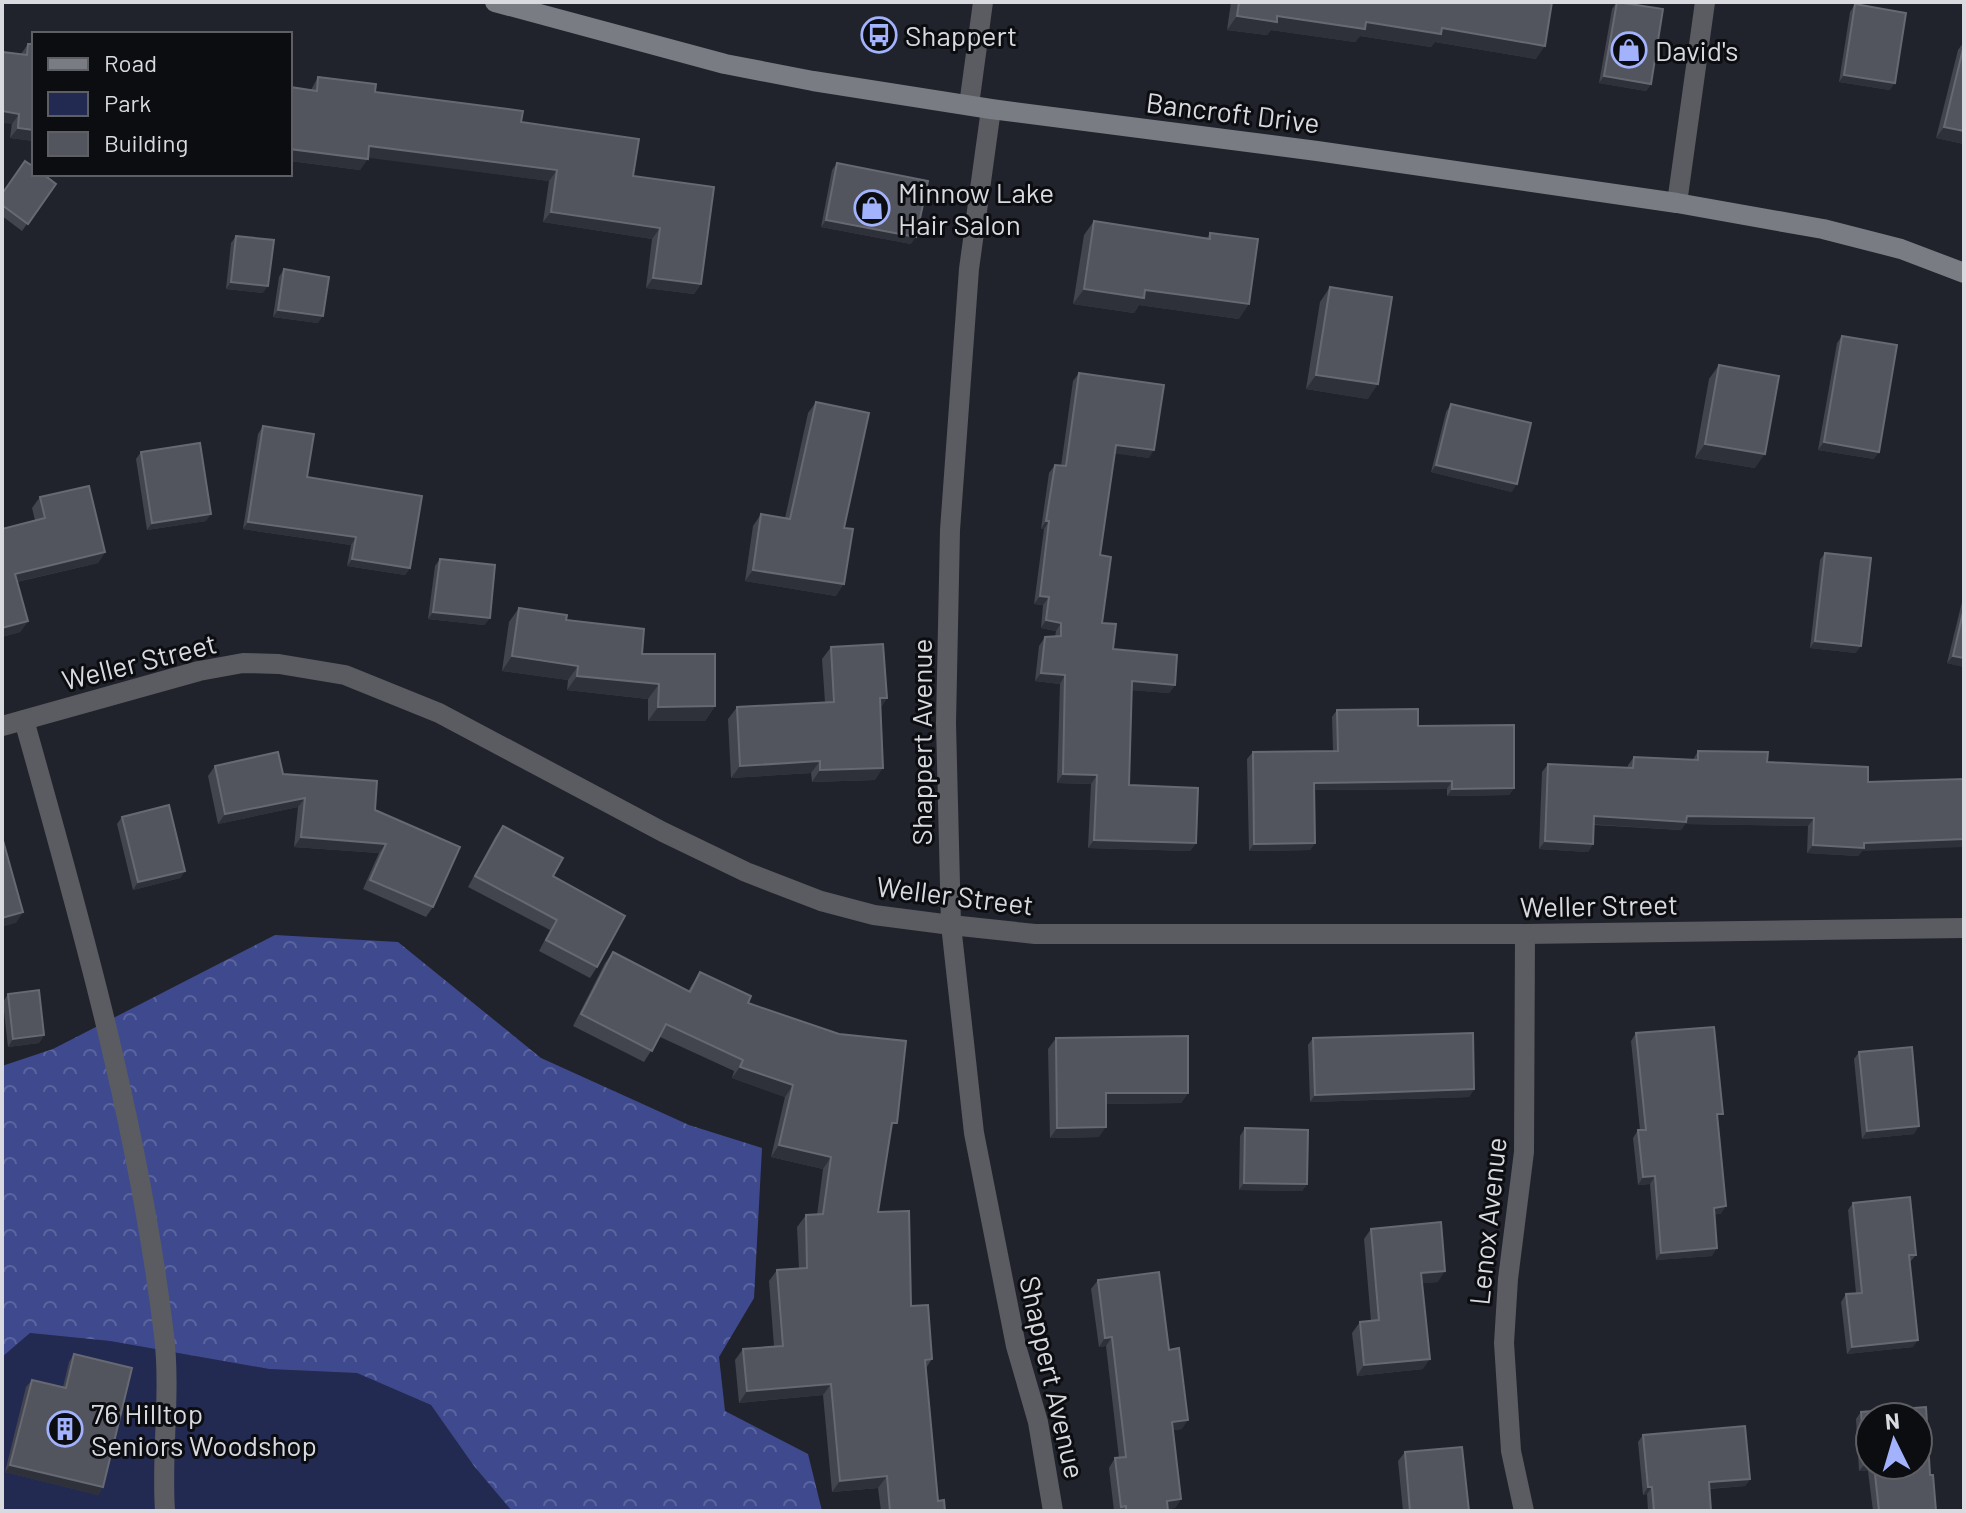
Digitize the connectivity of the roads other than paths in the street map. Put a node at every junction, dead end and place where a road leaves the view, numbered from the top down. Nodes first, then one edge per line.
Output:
1 (495, 2) edge
2 (983, 2) edge
3 (1705, 2) edge
4 (969, 105) junction
5 (991, 109) junction
6 (1677, 203) junction
7 (1964, 273) edge
8 (24, 720) junction
9 (2, 726) edge
10 (951, 925) junction
11 (1964, 928) edge
12 (1525, 934) junction
13 (165, 1511) edge
14 (1053, 1511) edge
15 (1524, 1511) edge

1 - 4 main road, Bancroft Drive
2 - 4 street
3 - 6 street
4 - 5 main road, Bancroft Drive
5 - 6 main road, Bancroft Drive
5 - 10 street, Shappert Avenue
6 - 7 main road, Bancroft Drive
8 - 9 street, Weller Street
8 - 10 street, Weller Street
8 - 13 street
10 - 12 street, Weller Street
10 - 14 street, Shappert Avenue
11 - 12 street, Weller Street
12 - 15 street, Lenox Avenue

